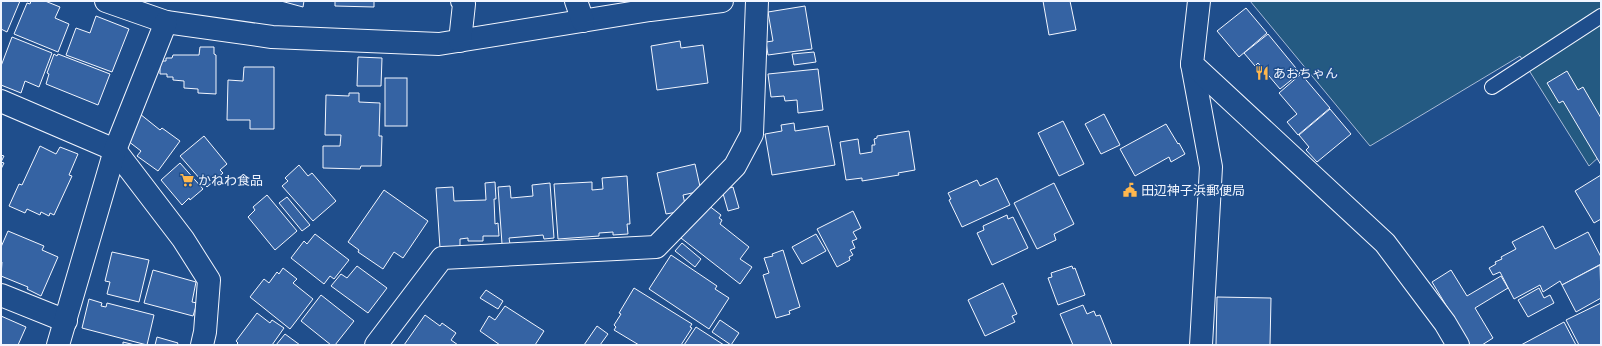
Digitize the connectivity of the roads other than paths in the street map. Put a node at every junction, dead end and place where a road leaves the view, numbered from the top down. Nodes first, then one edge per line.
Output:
1 (106, 1) edge
2 (462, 1) edge
3 (722, 1) edge
4 (757, 1) edge
5 (1199, 1) edge
6 (579, 11) edge
7 (1601, 16) edge
8 (166, 22) junction
9 (460, 41) junction
10 (1192, 64) junction
11 (1492, 87) dead end
12 (1, 101) edge
13 (114, 150) junction
14 (1, 295) edge
15 (66, 321) junction
16 (58, 345) edge
17 (202, 345) edge
18 (376, 345) edge
19 (1201, 345) edge
20 (1458, 345) edge

1 - 8 street
2 - 9 street
3 - 6 street
4 - 18 street
5 - 10 street
6 - 9 street
7 - 11 lane
8 - 9 street
8 - 13 street
10 - 19 street
10 - 20 street
12 - 13 street
13 - 15 street
13 - 17 street
14 - 15 street
15 - 16 street

